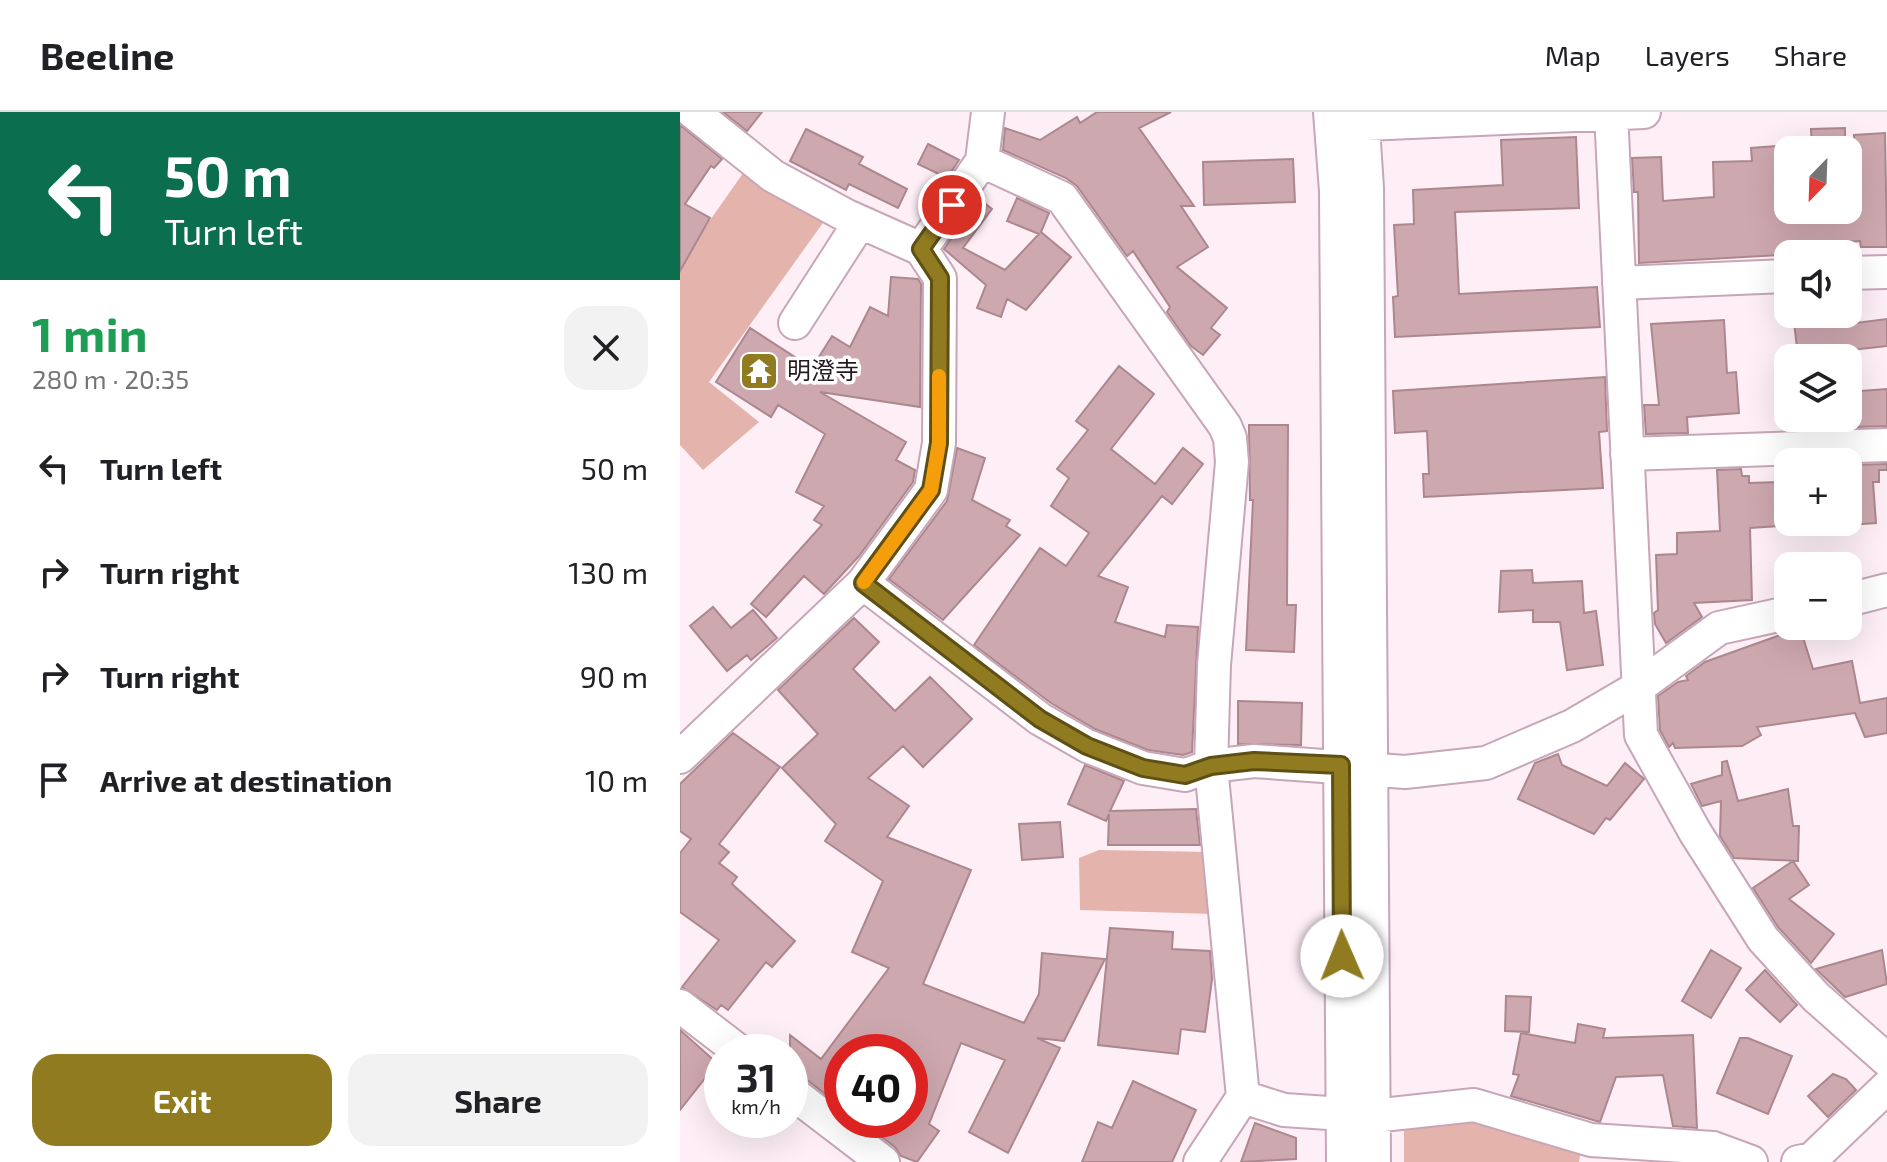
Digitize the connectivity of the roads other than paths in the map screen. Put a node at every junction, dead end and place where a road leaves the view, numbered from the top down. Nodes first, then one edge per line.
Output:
1 (693, 112) edge
2 (988, 112) edge
3 (1644, 112) edge
4 (1611, 113) edge
5 (1347, 119) edge
6 (982, 161) junction
7 (860, 222) junction
8 (921, 249) junction
9 (1887, 272) edge
10 (1862, 273) edge
11 (1774, 277) edge
12 (1619, 283) junction
13 (795, 323) dead end
14 (1887, 445) edge
15 (1627, 454) junction
16 (863, 583) junction
17 (1887, 590) edge
18 (1862, 596) edge
19 (1774, 616) edge
20 (1637, 688) junction
21 (680, 757) edge
22 (1211, 766) junction
23 (1356, 766) junction
24 (680, 1006) edge
25 (717, 1034) edge
26 (1887, 1060) edge
27 (1887, 1087) edge
28 (1243, 1097) junction
29 (808, 1105) edge
30 (1358, 1115) junction
31 (1589, 1151) edge
32 (883, 1162) edge
33 (1200, 1162) edge
34 (1343, 1162) edge
35 (1374, 1162) edge
36 (1751, 1162) edge
37 (1798, 1162) edge

1 - 7 street
2 - 6 street
3 - 4 street
4 - 5 street
4 - 12 street
5 - 23 street
6 - 8 street
6 - 22 street
7 - 8 street
7 - 13 street
8 - 16 street
9 - 10 street
11 - 12 street
12 - 15 street
14 - 15 street
15 - 20 street
16 - 21 street
16 - 22 street
17 - 18 street
19 - 20 street
20 - 23 street
20 - 26 street
22 - 23 street
22 - 28 street
23 - 30 street
24 - 25 street
27 - 37 street
28 - 30 street
28 - 33 street
29 - 32 street
30 - 31 street
30 - 34 street
30 - 35 street
31 - 36 street

